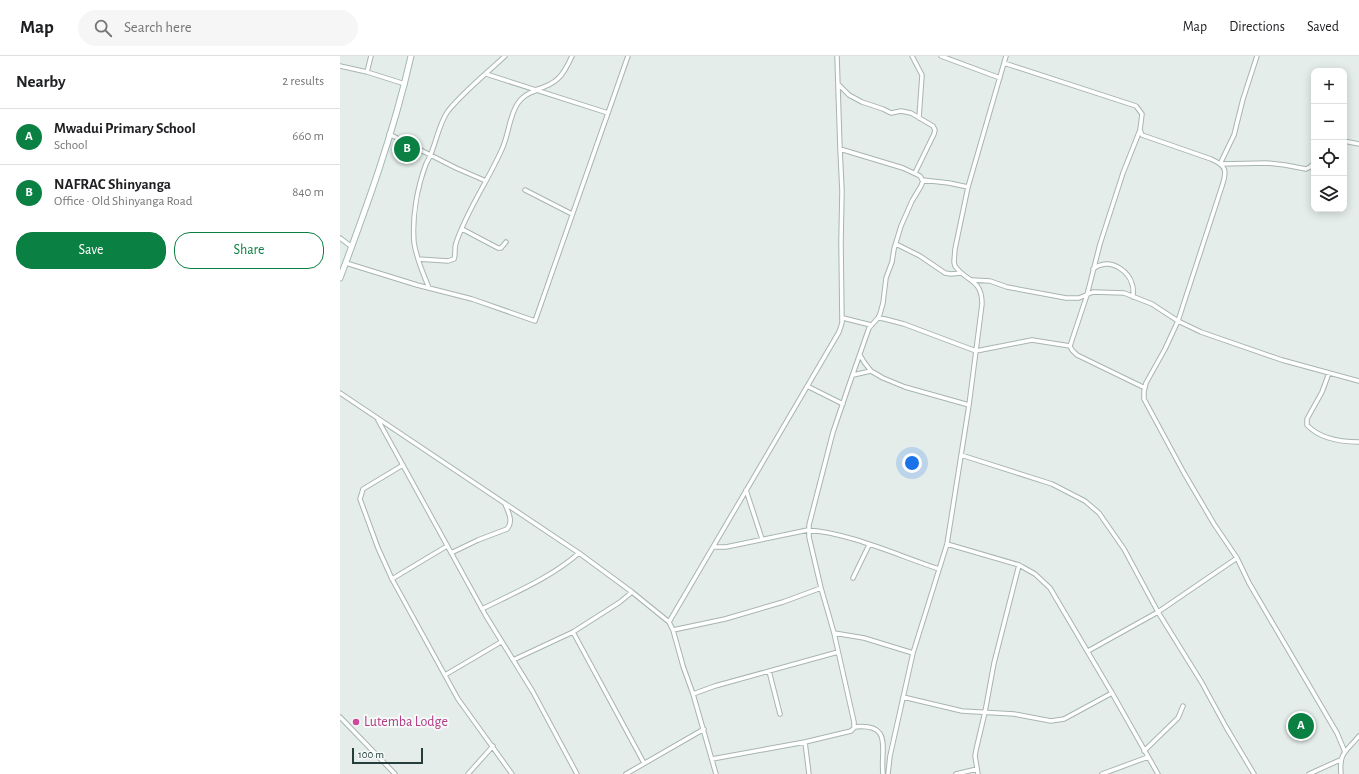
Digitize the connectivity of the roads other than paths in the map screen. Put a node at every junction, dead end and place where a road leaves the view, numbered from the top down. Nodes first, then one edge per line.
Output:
1 (371, 56) edge
2 (411, 56) edge
3 (505, 56) edge
4 (572, 56) edge
5 (628, 56) edge
6 (837, 56) edge
7 (912, 56) edge
8 (941, 56) edge
9 (1006, 56) edge
10 (1257, 56) edge
11 (1004, 63) junction
12 (340, 66) edge
13 (367, 72) junction
14 (486, 74) junction
15 (1000, 78) junction
16 (405, 84) junction
17 (838, 84) junction
18 (535, 90) junction
19 (608, 113) junction
20 (919, 118) junction
21 (1140, 130) junction
22 (389, 134) junction
23 (1347, 142) edge
24 (1359, 144) edge
25 (840, 148) junction
26 (431, 155) junction
27 (1220, 164) junction
28 (1311, 166) edge
29 (915, 173) junction
30 (922, 180) junction
31 (486, 181) junction
32 (968, 188) junction
33 (525, 190) dead end
34 (572, 214) junction
35 (462, 229) junction
36 (340, 238) edge
37 (506, 242) dead end
38 (896, 244) junction
39 (352, 246) junction
40 (418, 259) junction
41 (346, 263) junction
42 (1092, 269) junction
43 (961, 273) junction
44 (340, 278) edge
45 (972, 280) junction
46 (429, 288) junction
47 (1087, 294) junction
48 (1133, 297) junction
49 (843, 318) junction
50 (878, 318) junction
51 (1178, 321) junction
52 (871, 325) junction
53 (1070, 346) junction
54 (976, 351) junction
55 (860, 355) junction
56 (871, 372) junction
57 (1328, 373) junction
58 (852, 375) junction
59 (1359, 381) edge
60 (807, 386) junction
61 (1145, 388) junction
62 (340, 394) edge
63 (843, 404) junction
64 (969, 405) junction
65 (377, 419) junction
66 (1359, 442) edge
67 (961, 455) junction
68 (403, 465) junction
69 (746, 490) junction
70 (505, 504) junction
71 (808, 530) junction
72 (762, 539) junction
73 (869, 544) junction
74 (947, 544) junction
75 (447, 546) junction
76 (713, 547) junction
77 (451, 553) junction
78 (579, 553) junction
79 (1237, 558) junction
80 (1019, 565) junction
81 (939, 569) junction
82 (853, 578) dead end
83 (392, 579) junction
84 (821, 588) junction
85 (632, 592) junction
86 (482, 609) junction
87 (1158, 612) junction
88 (669, 622) junction
89 (673, 630) junction
90 (573, 632) junction
91 (834, 633) junction
92 (501, 642) junction
93 (1088, 651) junction
94 (838, 652) junction
95 (913, 653) junction
96 (513, 660) junction
97 (769, 671) junction
98 (446, 675) junction
99 (1112, 693) junction
100 (693, 694) junction
101 (903, 697) junction
102 (1183, 706) dead end
103 (985, 712) junction
104 (780, 714) dead end
105 (340, 717) edge
106 (854, 727) junction
107 (704, 729) junction
108 (1359, 736) edge
109 (805, 742) junction
110 (493, 746) junction
111 (1144, 751) junction
112 (1345, 752) junction
113 (1148, 757) junction
114 (712, 759) junction
115 (1340, 760) junction
116 (644, 763) junction
117 (976, 769) junction
118 (395, 774) edge
119 (468, 774) edge
120 (512, 774) edge
121 (577, 774) edge
122 (626, 774) edge
123 (716, 774) edge
124 (809, 774) edge
125 (883, 774) edge
126 (888, 774) edge
127 (956, 774) edge
128 (978, 774) edge
129 (1102, 774) edge
130 (1158, 774) edge
131 (1254, 774) edge
132 (1309, 774) edge
133 (1341, 774) edge

1 - 13 street
2 - 16 main road
3 - 14 street
4 - 18 street
5 - 19 street
6 - 17 street
7 - 20 street
8 - 15 street
9 - 11 street
10 - 27 street
11 - 15 street
11 - 21 street
12 - 13 street
13 - 16 street
14 - 18 street
14 - 26 street
15 - 32 street
16 - 22 main road
17 - 20 street
17 - 25 street
18 - 19 street
18 - 31 street
19 - 34 street
20 - 29 street
21 - 27 street
21 - 42 street
22 - 26 street
22 - 39 main road
23 - 24 street
25 - 29 street
25 - 49 street
26 - 31 street
26 - 40 street
27 - 28 street
27 - 51 street
29 - 30 street
30 - 32 street
30 - 38 street
31 - 35 street
32 - 43 street
33 - 34 street
34 - 46 street
35 - 37 street
35 - 40 street
36 - 39 street
38 - 43 street
38 - 50 street
39 - 41 main road
40 - 46 street
41 - 44 main road
41 - 46 street
42 - 47 street
42 - 48 street
43 - 45 street
45 - 47 street
45 - 54 street
47 - 48 street
47 - 53 street
48 - 51 street
49 - 52 street
49 - 60 street
50 - 52 street
50 - 54 street
51 - 57 street
51 - 61 street
52 - 55 street
53 - 54 street
53 - 61 street
54 - 64 street
55 - 56 street
55 - 58 street
56 - 58 street
56 - 64 street
57 - 59 street
57 - 66 street
58 - 63 street
60 - 63 street
60 - 69 street
61 - 79 street
62 - 65 street
63 - 71 street
64 - 67 street
65 - 68 street
65 - 70 street
67 - 74 street
67 - 87 street
68 - 75 street
68 - 83 street
69 - 72 street
69 - 76 street
70 - 77 street
70 - 78 street
71 - 72 street
71 - 73 street
71 - 84 street
72 - 76 street
73 - 81 street
73 - 82 street
74 - 80 street
74 - 81 street
75 - 77 street
75 - 83 street
76 - 88 street
77 - 86 street
78 - 85 street
78 - 86 street
79 - 87 street
79 - 112 street
80 - 93 street
80 - 103 street
81 - 95 street
83 - 98 street
84 - 89 street
84 - 91 street
85 - 88 street
85 - 90 street
86 - 92 street
87 - 93 street
87 - 131 street
88 - 89 street
89 - 100 street
90 - 96 street
90 - 116 street
91 - 94 street
91 - 95 street
92 - 96 street
92 - 98 street
93 - 99 street
94 - 97 street
94 - 106 street
95 - 101 street
96 - 121 street
97 - 100 street
97 - 104 street
98 - 110 street
99 - 103 street
99 - 111 street
100 - 107 street
101 - 103 street
101 - 126 street
102 - 111 street
103 - 117 street
105 - 118 street
106 - 109 street
106 - 125 street
107 - 114 street
107 - 116 street
108 - 112 street
109 - 114 street
109 - 124 street
110 - 119 street
110 - 120 street
111 - 113 street
112 - 115 street
113 - 129 street
113 - 130 street
114 - 123 street
115 - 132 street
115 - 133 street
116 - 122 street
117 - 127 street
117 - 128 street

